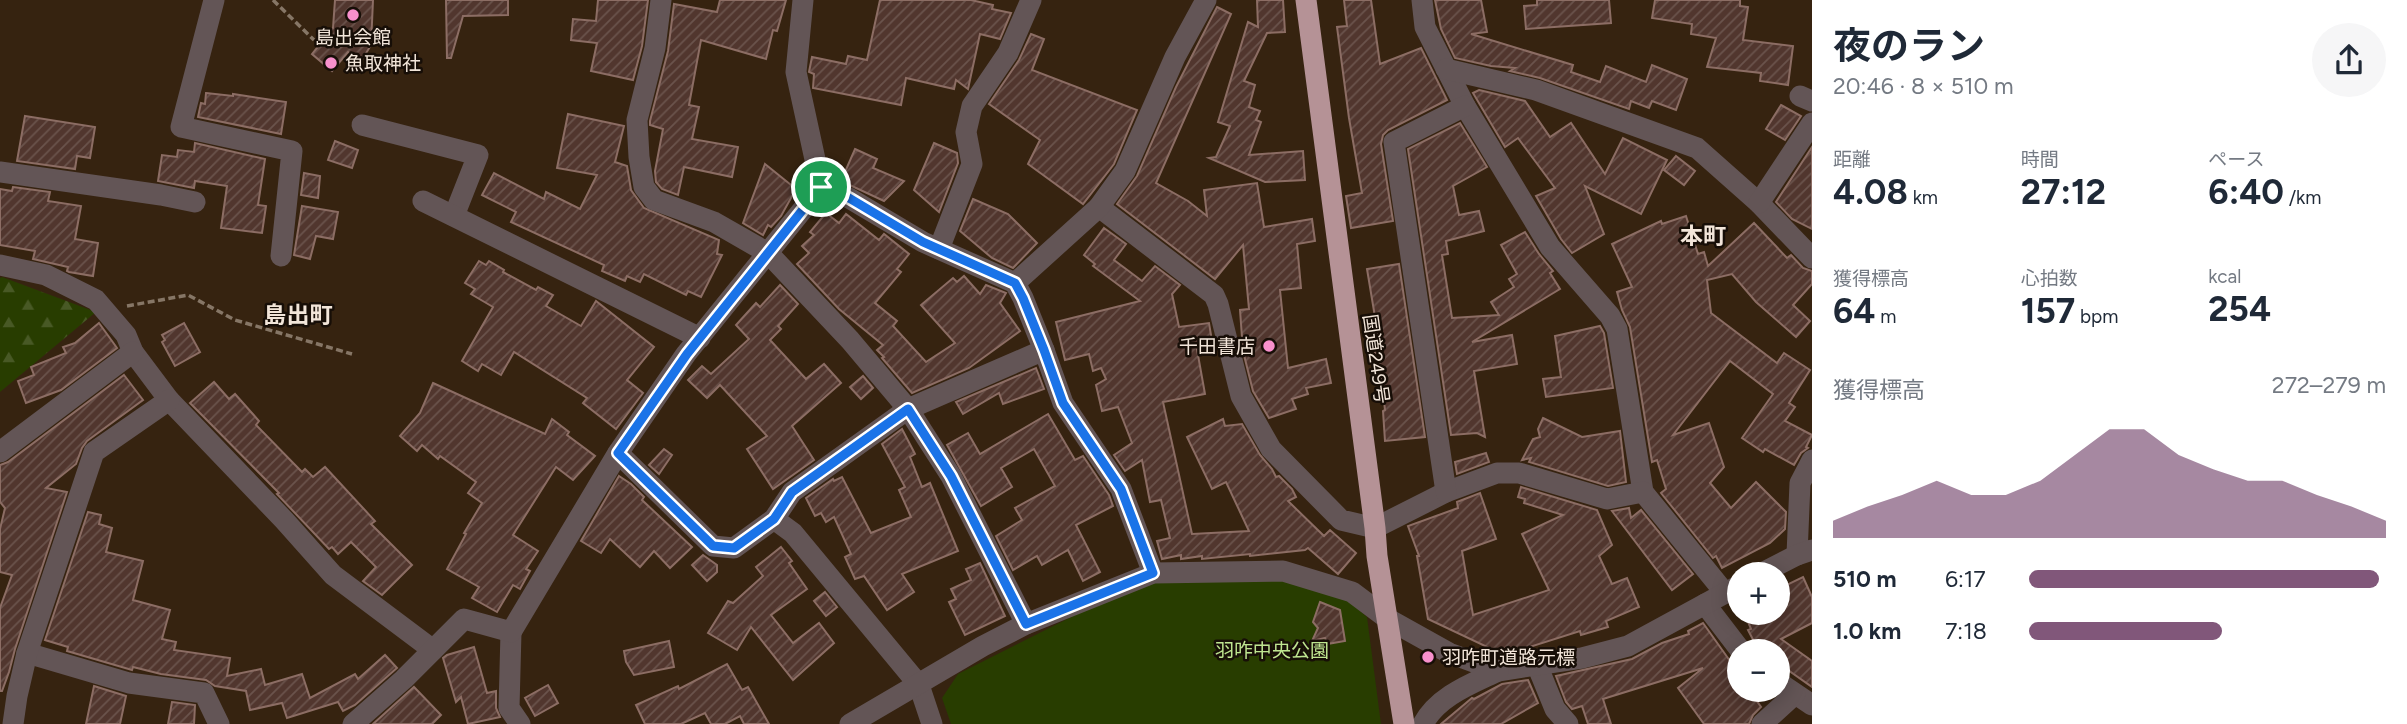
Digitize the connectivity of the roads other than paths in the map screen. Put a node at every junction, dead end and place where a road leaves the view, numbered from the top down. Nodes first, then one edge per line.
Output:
1 (214, 0) edge
2 (661, 0) edge
3 (803, 0) edge
4 (1031, 0) edge
5 (1206, 0) edge
6 (1306, 0) edge
7 (1422, 0) edge
8 (1446, 69) junction
9 (1465, 106) junction
10 (1812, 123) edge
11 (362, 125) dead end
12 (0, 172) edge
13 (821, 187) junction
14 (423, 201) dead end
15 (195, 202) dead end
16 (1759, 203) junction
17 (1099, 208) junction
18 (454, 216) junction
19 (939, 249) junction
20 (768, 253) junction
21 (281, 256) dead end
22 (1812, 258) edge
23 (0, 265) edge
24 (1015, 283) junction
25 (700, 338) junction
26 (1044, 350) junction
27 (133, 352) junction
28 (169, 400) junction
29 (908, 409) junction
30 (0, 452) edge
31 (618, 453) junction
32 (1812, 460) edge
33 (1447, 492) junction
34 (1643, 492) junction
35 (774, 519) junction
36 (1375, 528) junction
37 (1804, 552) edge
38 (1784, 562) edge
39 (1153, 573) junction
40 (1727, 584) edge
41 (1727, 592) edge
42 (1705, 604) junction
43 (1388, 619) junction
44 (1026, 624) junction
45 (511, 632) junction
46 (1732, 639) edge
47 (433, 650) junction
48 (27, 653) junction
49 (1537, 665) junction
50 (1498, 671) junction
51 (919, 685) junction
52 (1795, 694) edge
53 (8, 695) edge
54 (13, 724) edge
55 (219, 724) edge
56 (353, 724) edge
57 (520, 724) edge
58 (850, 724) edge
59 (932, 724) edge
60 (1404, 724) edge
61 (1423, 724) edge
62 (1568, 724) edge
63 (1762, 724) edge

1 - 21 street
2 - 20 street
3 - 13 street
4 - 19 street
5 - 17 street
6 - 36 highway, 国道249号
7 - 8 street
8 - 9 street
8 - 16 street
9 - 33 street
9 - 34 street
10 - 16 street
11 - 18 street
12 - 15 street
13 - 19 street
13 - 20 street
14 - 18 street
16 - 22 street
17 - 24 street
17 - 36 street
18 - 25 street
19 - 24 street
20 - 25 street
20 - 29 street
23 - 27 street
24 - 26 street
25 - 31 street
26 - 29 street
26 - 39 street
27 - 28 street
27 - 30 street
28 - 47 street
28 - 48 street
29 - 35 street
29 - 44 street
31 - 35 street
31 - 45 street
32 - 37 street
33 - 34 street
33 - 36 street
34 - 40 street
35 - 51 street
36 - 43 highway, 国道249号
37 - 38 street
39 - 43 street
39 - 44 street
41 - 42 street
42 - 46 street
42 - 49 street
43 - 50 street
43 - 60 highway, 国道249号
44 - 51 street
45 - 47 street
45 - 57 street
47 - 56 street
48 - 53 street
48 - 55 street
49 - 50 street
49 - 62 street
50 - 61 street
51 - 58 street
51 - 59 street
52 - 63 street
53 - 54 street

